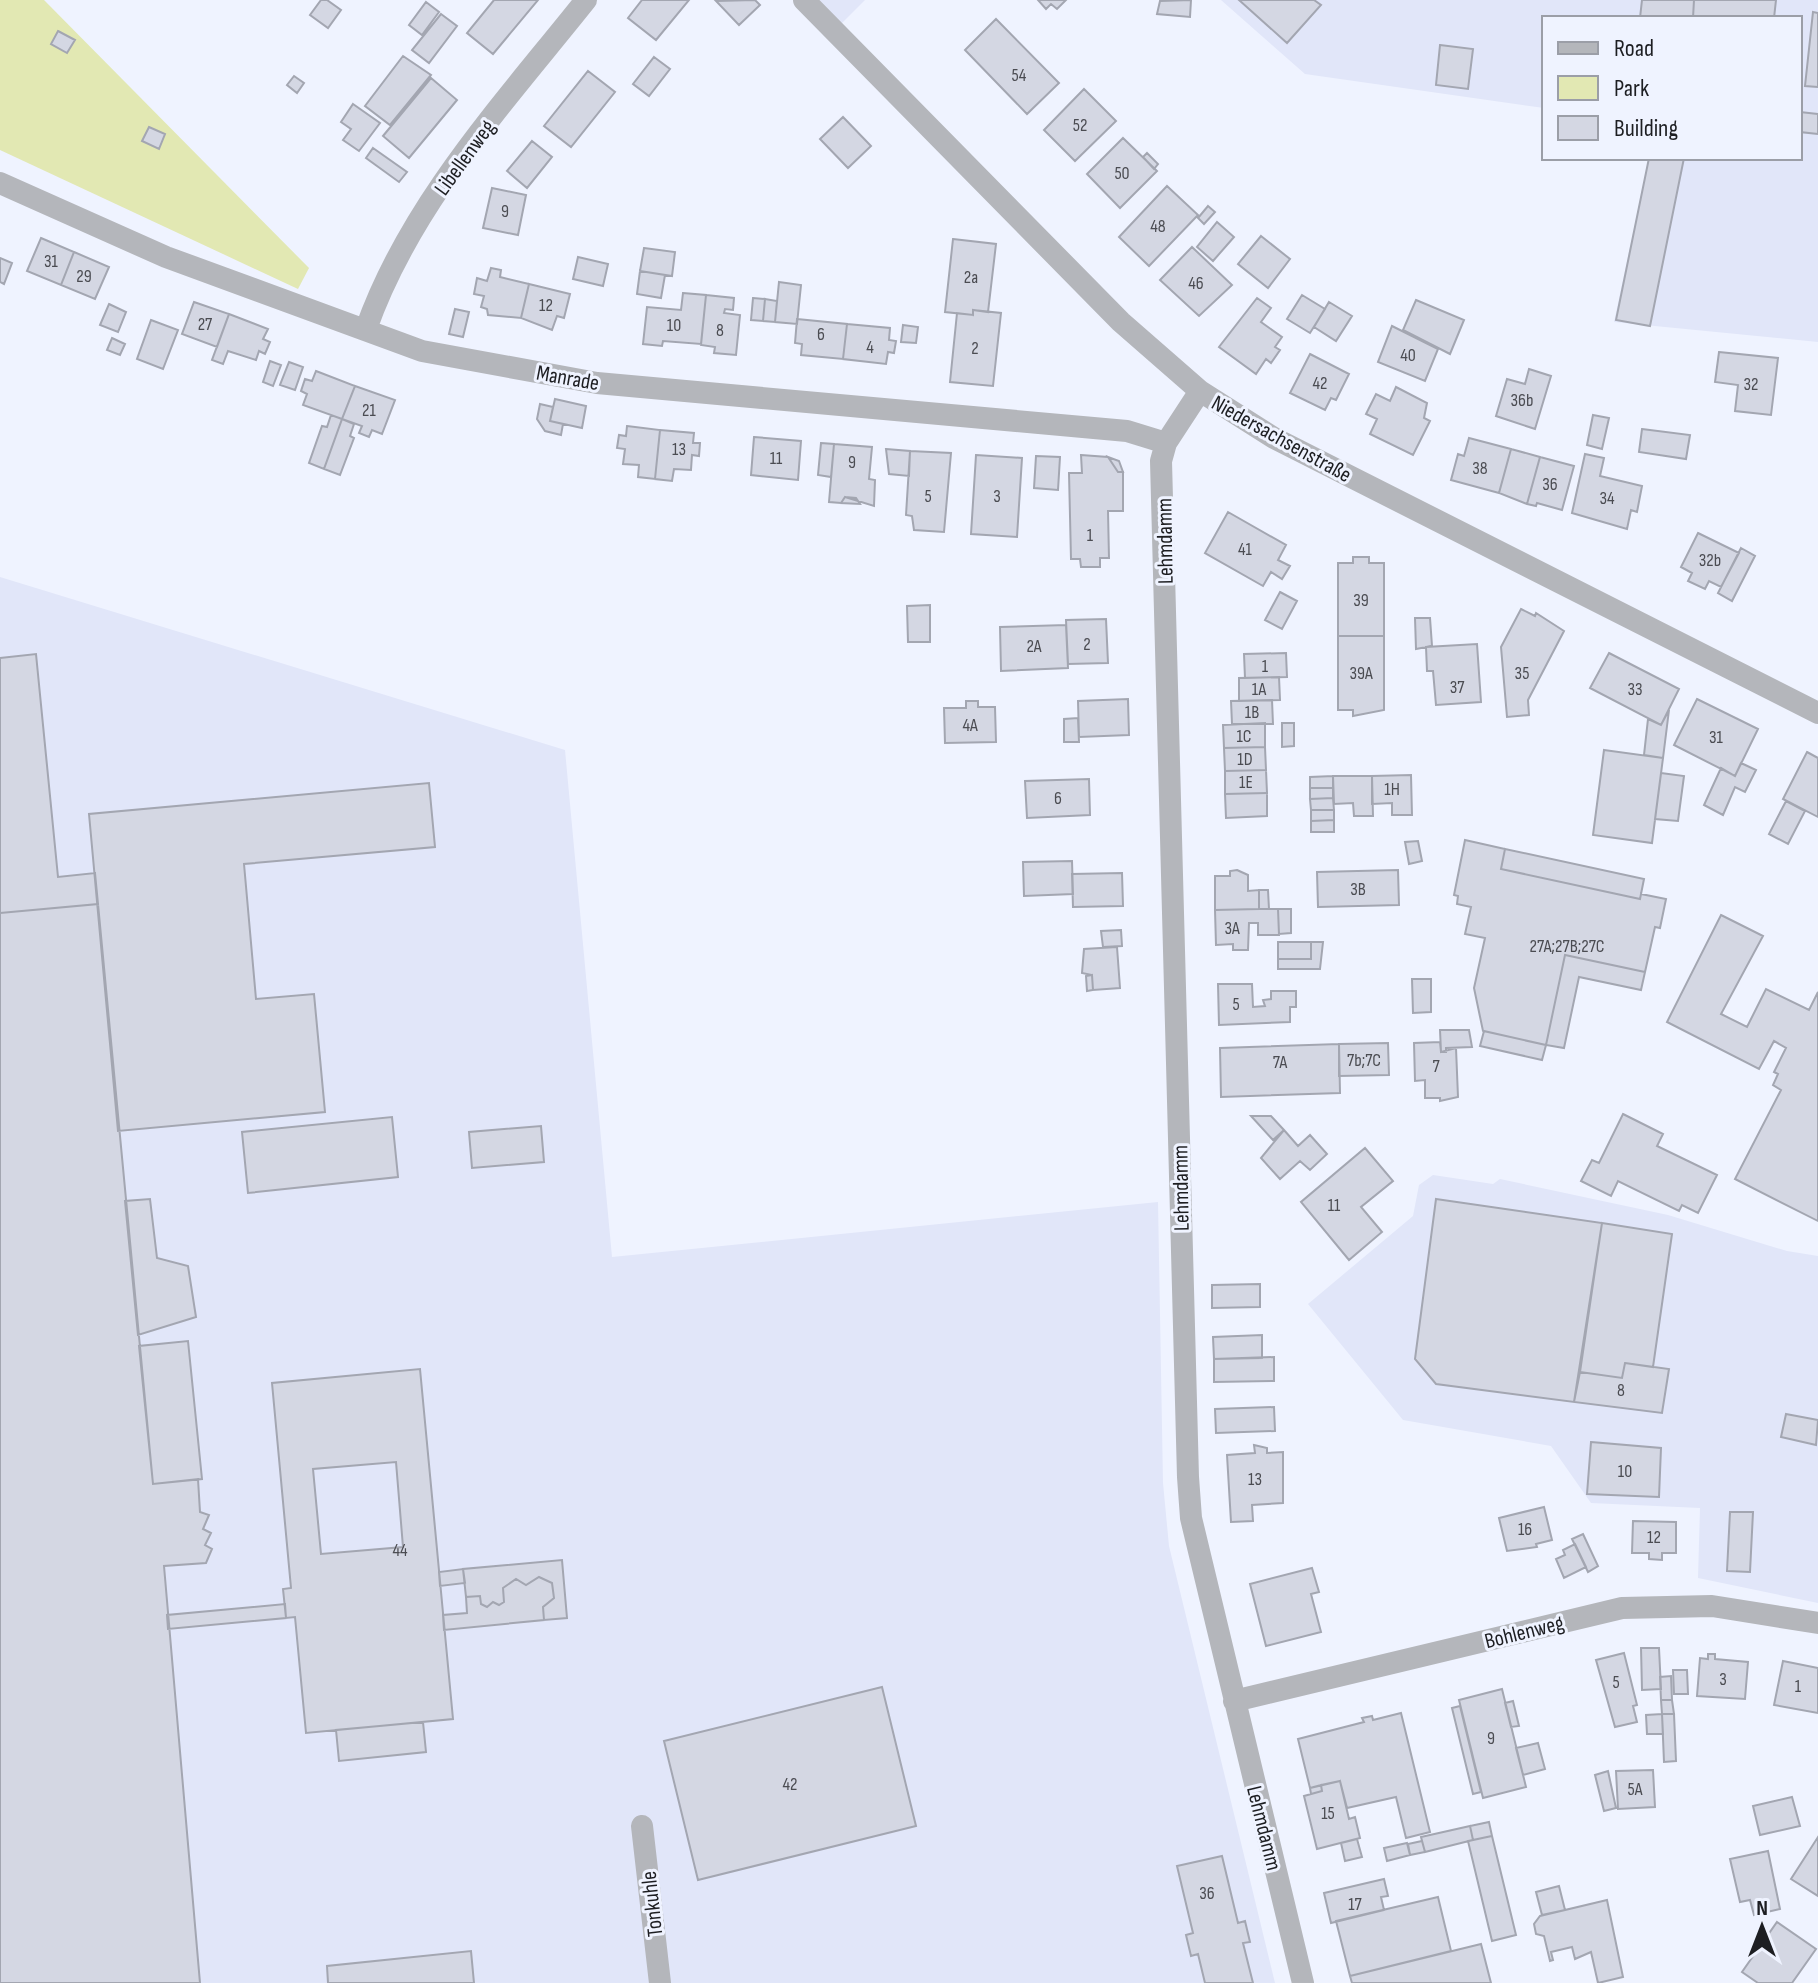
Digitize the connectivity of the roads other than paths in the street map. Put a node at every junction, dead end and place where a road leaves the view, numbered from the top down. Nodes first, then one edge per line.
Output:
1 (586, 0) edge
2 (804, 0) edge
3 (0, 183) edge
4 (366, 329) junction
5 (1200, 391) junction
6 (1166, 443) junction
7 (1818, 713) edge
8 (1818, 1623) edge
9 (1234, 1701) junction
10 (642, 1826) dead end
11 (660, 1983) edge
12 (1303, 1983) edge

1 - 4 street, Libellenweg
2 - 5 street, Niedersachsenstraße
3 - 4 street, Manrade
4 - 6 street, Manrade
5 - 6 street, Lehmdamm
5 - 7 street, Niedersachsenstraße
6 - 9 street, Lehmdamm
8 - 9 street, Bohlenweg
9 - 12 street, Lehmdamm
10 - 11 street, Tonkuhle

